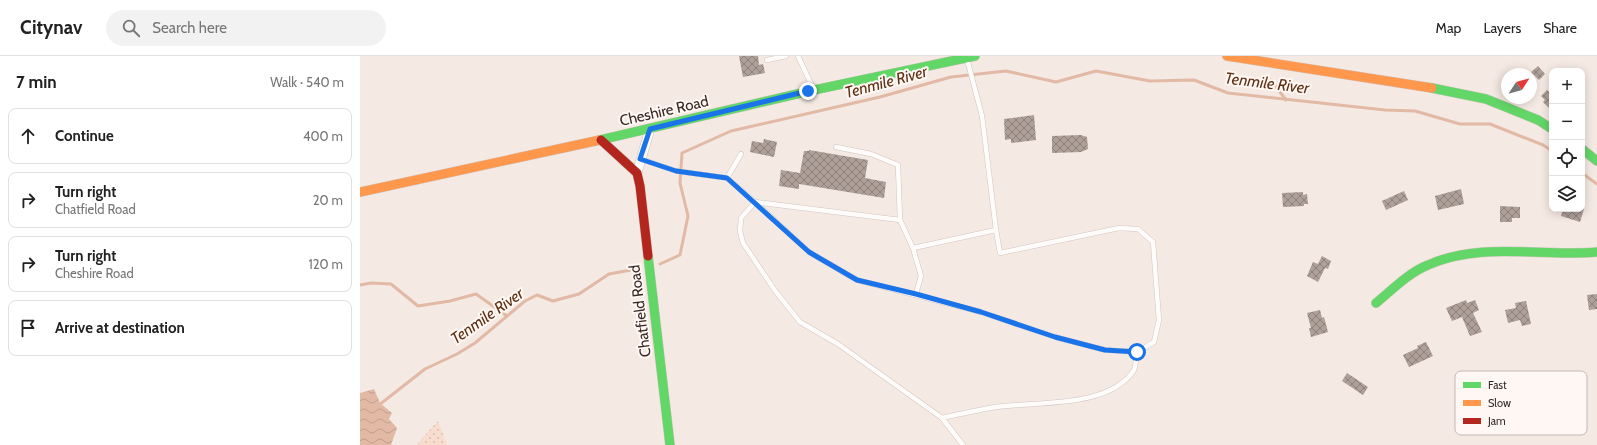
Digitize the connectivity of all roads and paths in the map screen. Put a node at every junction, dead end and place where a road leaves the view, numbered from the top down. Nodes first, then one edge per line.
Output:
1 (786, 56) edge
2 (798, 56) edge
3 (970, 56) edge
4 (1227, 56) edge
5 (767, 60) dead end
6 (814, 90) junction
7 (1549, 127) edge
8 (650, 129) junction
9 (601, 140) junction
10 (836, 147) dead end
11 (1585, 151) edge
12 (741, 154) dead end
13 (640, 159) junction
14 (1597, 161) edge
15 (637, 173) junction
16 (727, 178) junction
17 (360, 192) edge
18 (755, 202) junction
19 (900, 220) junction
20 (996, 230) junction
21 (913, 248) junction
22 (1597, 252) edge
23 (916, 294) junction
24 (1376, 303) dead end
25 (1137, 352) junction
26 (942, 418) junction
27 (670, 445) edge
28 (963, 445) edge

1 - 5 lane
2 - 6 lane
3 - 6 main road, Cheshire Road
3 - 20 lane
4 - 7 main road
6 - 8 main road, Cheshire Road
8 - 9 main road, Cheshire Road
8 - 13 street, Chatfield Road
9 - 15 main road
9 - 17 main road, Cheshire Road
10 - 19 lane
11 - 14 main road
12 - 16 lane
13 - 15 street, Chatfield Road
13 - 16 lane
15 - 27 main road, Chatfield Road
16 - 18 lane
18 - 19 lane
18 - 23 lane
18 - 26 lane
19 - 21 lane
20 - 21 lane
20 - 25 lane
21 - 23 lane
22 - 24 main road
23 - 25 lane
25 - 26 lane
26 - 28 lane

